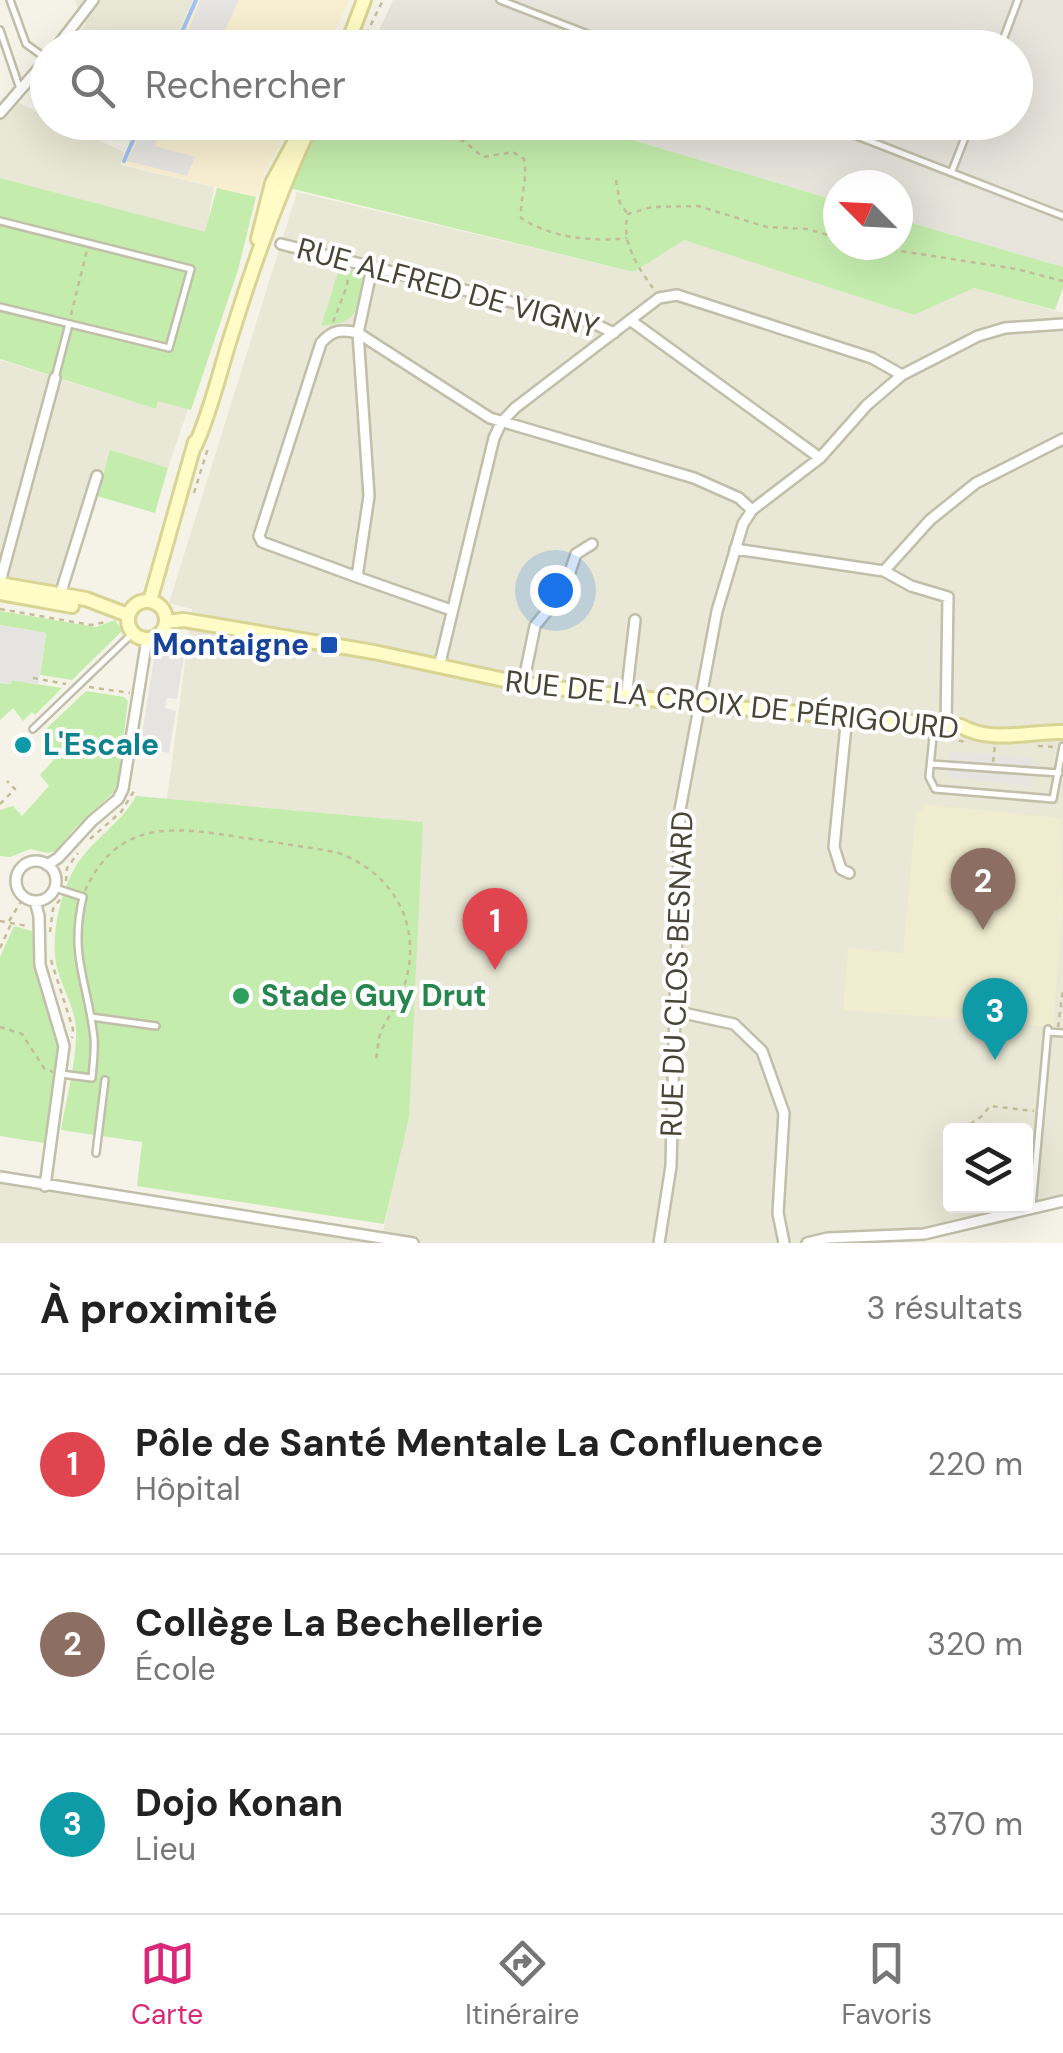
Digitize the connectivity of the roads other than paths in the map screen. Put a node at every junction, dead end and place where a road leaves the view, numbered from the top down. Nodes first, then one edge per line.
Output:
1 (10, 0) edge
2 (93, 0) edge
3 (364, 0) edge
4 (374, 0) edge
5 (500, 0) edge
6 (1007, 0) edge
7 (1018, 2) edge
8 (0, 30) edge
9 (70, 30) edge
10 (355, 30) edge
11 (356, 30) edge
12 (578, 30) edge
13 (1007, 30) edge
14 (30, 47) edge
15 (30, 79) edge
16 (20, 91) junction
17 (0, 113) edge
18 (302, 140) edge
19 (869, 140) edge
20 (964, 140) edge
21 (952, 172) junction
22 (1063, 216) edge
23 (0, 221) edge
24 (281, 244) dead end
25 (372, 268) junction
26 (0, 307) edge
27 (630, 320) junction
28 (68, 324) junction
29 (1063, 324) edge
30 (358, 333) junction
31 (614, 333) junction
32 (902, 375) junction
33 (55, 378) joint
34 (501, 422) junction
35 (1063, 440) edge
36 (820, 458) junction
37 (97, 476) dead end
38 (752, 510) junction
39 (592, 544) dead end
40 (735, 550) junction
41 (884, 571) junction
42 (357, 577) junction
43 (0, 583) edge
44 (0, 593) edge
45 (60, 595) junction
46 (150, 601) junction
47 (99, 606) junction
48 (451, 610) junction
49 (128, 615) junction
50 (635, 620) dead end
51 (166, 622) junction
52 (133, 633) junction
53 (147, 639) junction
54 (438, 668) junction
55 (524, 684) junction
56 (626, 698) junction
57 (700, 705) junction
58 (846, 716) junction
59 (940, 725) junction
60 (33, 728) dead end
61 (1063, 732) edge
62 (1063, 746) edge
63 (930, 764) junction
64 (1059, 774) junction
65 (47, 865) junction
66 (849, 873) dead end
67 (55, 888) junction
68 (29, 899) junction
69 (674, 1011) junction
70 (91, 1017) junction
71 (156, 1026) dead end
72 (1060, 1033) edge
73 (61, 1074) junction
74 (106, 1080) dead end
75 (96, 1154) dead end
76 (0, 1178) edge
77 (45, 1186) junction
78 (1033, 1199) edge
79 (1063, 1202) edge
80 (1033, 1210) edge
81 (1018, 1213) edge
82 (412, 1243) edge
83 (659, 1243) edge
84 (784, 1243) edge
85 (807, 1243) edge

1 - 14 lane
2 - 9 street
3 - 10 street
4 - 11 street
5 - 12 lane
6 - 7 lane
7 - 13 lane
8 - 16 lane
15 - 16 street
16 - 17 street
18 - 46 street
19 - 21 lane
20 - 21 lane
21 - 22 lane
23 - 28 lane
24 - 25 street, RUE ALFRED DE VIGNY
25 - 30 street
25 - 31 street, RUE ALFRED DE VIGNY
26 - 28 lane
27 - 31 street
27 - 32 street
27 - 36 street
28 - 33 lane
29 - 32 street
30 - 34 street
30 - 42 street
30 - 42 street
31 - 34 street
32 - 36 street
33 - 43 street
34 - 38 street
34 - 48 street
35 - 41 street
36 - 38 street
37 - 45 street
38 - 40 street, RUE DU CLOS BESNARD
39 - 55 street
40 - 41 street
40 - 57 street, RUE DU CLOS BESNARD
41 - 59 street
42 - 48 street
43 - 45 street
44 - 47 street
45 - 47 street
46 - 49 street
46 - 51 street
47 - 49 street
48 - 54 street
49 - 52 street
50 - 56 street
51 - 53 street
51 - 54 street, RUE DE LA CROIX DE PÉRIGOURD
52 - 53 street
52 - 60 lane
53 - 65 street
54 - 55 street, RUE DE LA CROIX DE PÉRIGOURD
55 - 56 street, RUE DE LA CROIX DE PÉRIGOURD
56 - 57 street, RUE DE LA CROIX DE PÉRIGOURD
57 - 58 street, RUE DE LA CROIX DE PÉRIGOURD
57 - 69 street, RUE DU CLOS BESNARD
58 - 59 street, RUE DE LA CROIX DE PÉRIGOURD
58 - 66 street
59 - 61 street, RUE DE LA CROIX DE PÉRIGOURD
59 - 63 lane
62 - 64 lane
63 - 64 lane
63 - 64 lane
65 - 67 street
65 - 68 street
67 - 68 street
67 - 70 lane
68 - 73 street
69 - 83 street, RUE DU CLOS BESNARD
69 - 84 street
70 - 71 lane
70 - 73 lane
72 - 78 lane
73 - 77 street
74 - 75 lane
76 - 77 street
77 - 82 street
79 - 80 street
81 - 85 street

